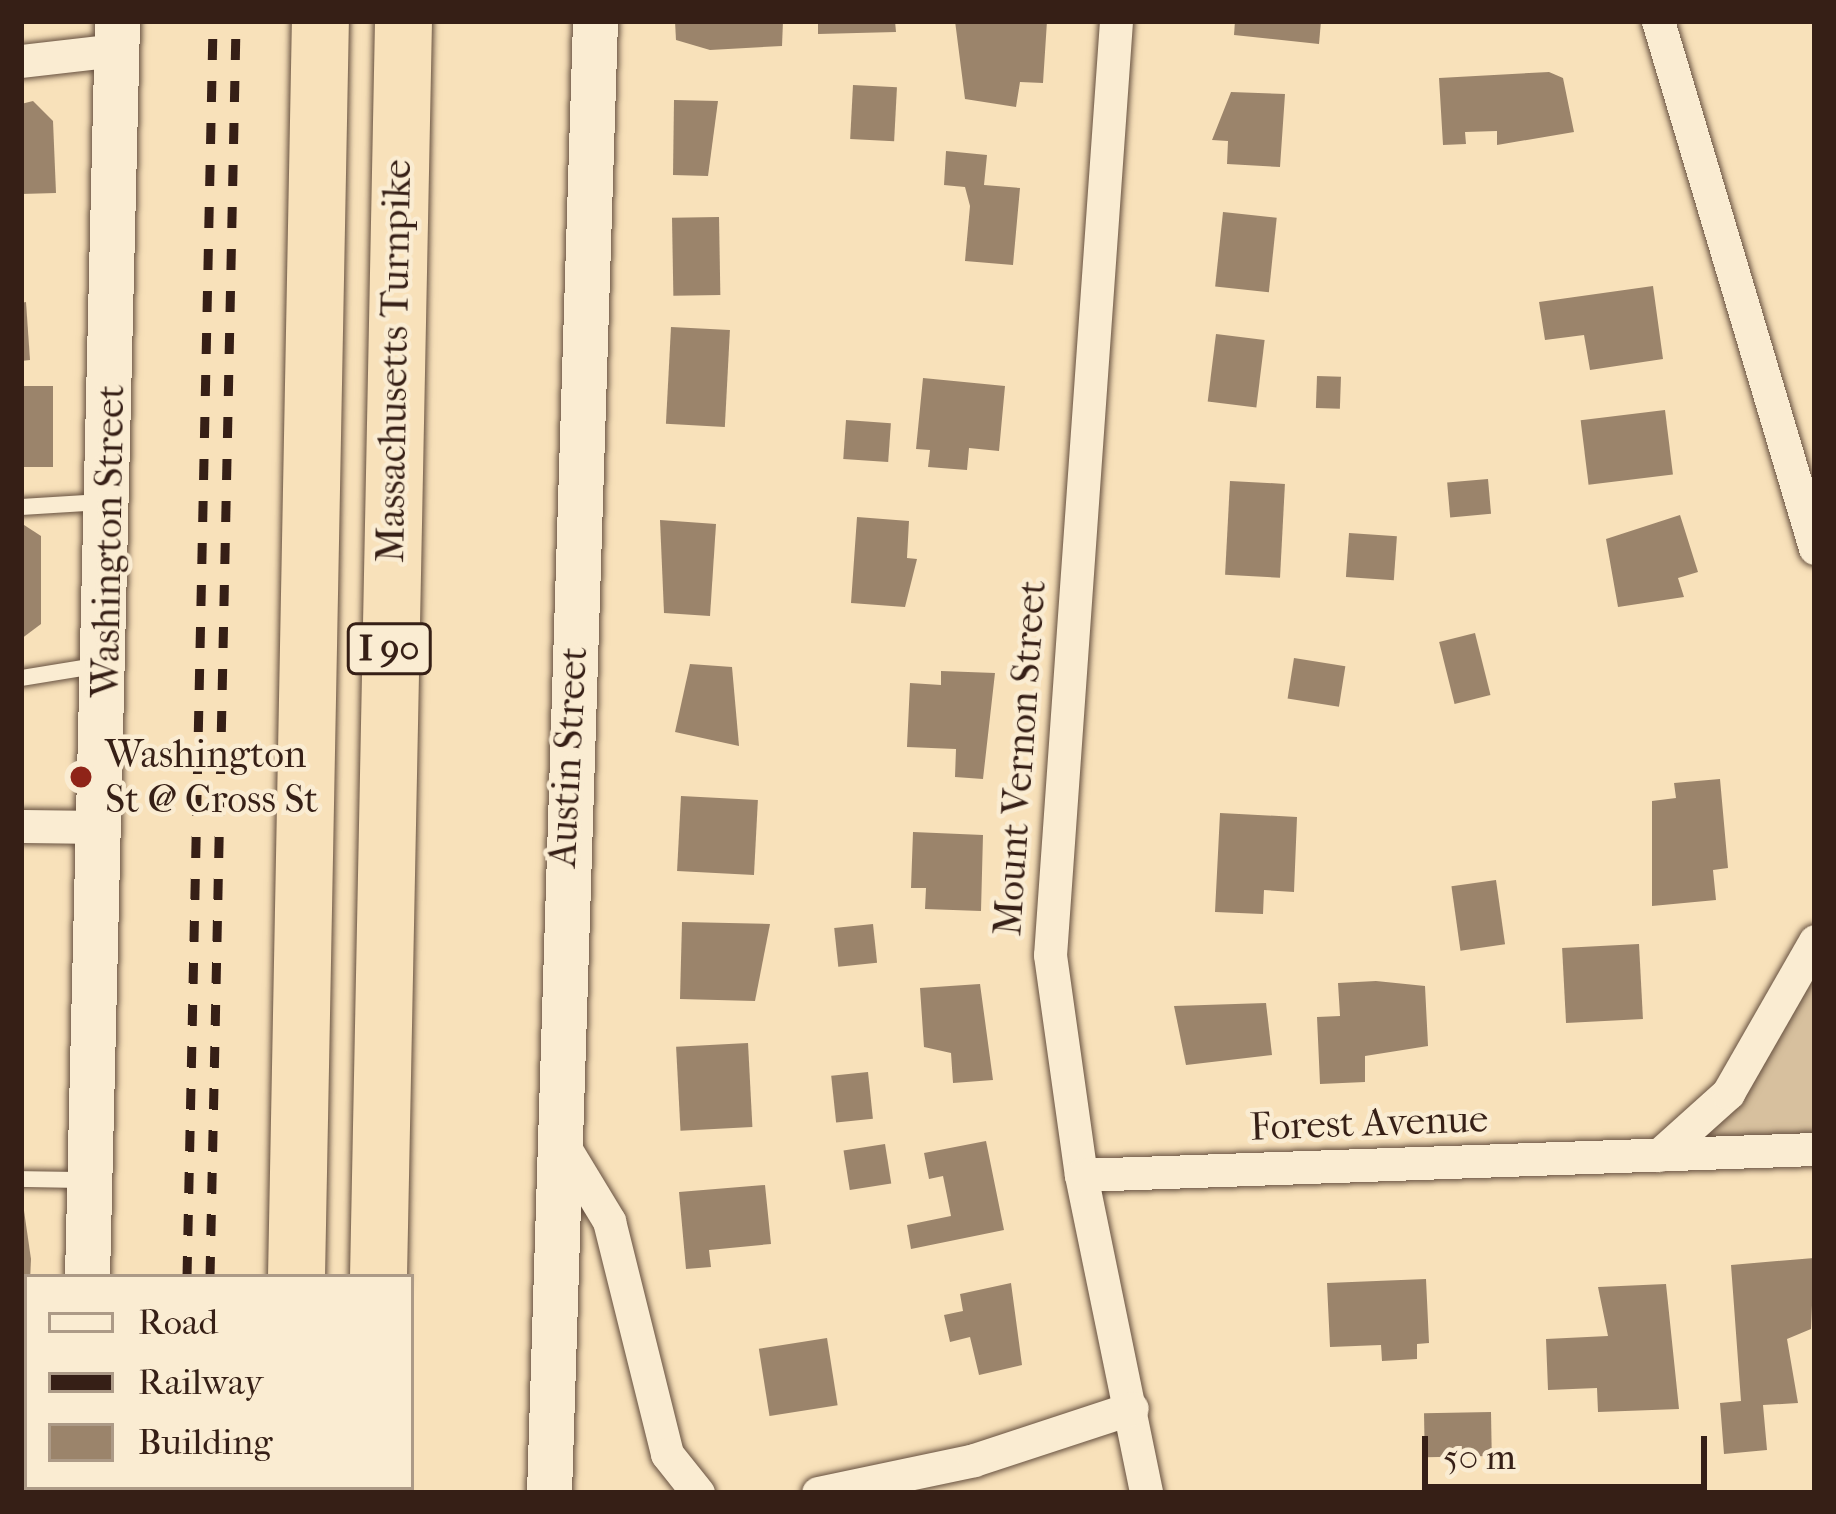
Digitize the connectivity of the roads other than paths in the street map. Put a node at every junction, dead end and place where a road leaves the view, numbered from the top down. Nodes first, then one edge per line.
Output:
1 (320, 21) edge
2 (403, 21) edge
3 (596, 21) edge
4 (1116, 21) edge
5 (1658, 21) edge
6 (117, 36) edge
7 (21, 61) edge
8 (109, 501) junction
9 (21, 507) edge
10 (1815, 548) edge
11 (106, 665) junction
12 (21, 678) edge
13 (21, 826) edge
14 (104, 827) junction
15 (1815, 941) edge
16 (554, 1130) junction
17 (1815, 1149) edge
18 (1659, 1155) junction
19 (1081, 1175) junction
20 (21, 1179) edge
21 (90, 1180) junction
22 (87, 1274) edge
23 (296, 1274) edge
24 (378, 1274) edge
25 (1132, 1408) junction
26 (550, 1493) edge
27 (698, 1493) edge
28 (818, 1493) edge
29 (1146, 1493) edge

1 - 23 highway, I 90
2 - 24 highway, Massachusetts Turnpike / I 90
3 - 16 main road, Austin Street
4 - 19 street, Mount Vernon Street
5 - 10 street
6 - 7 street
6 - 8 main road, Washington Street
8 - 9 lane
8 - 11 main road, Washington Street
11 - 12 lane
11 - 14 main road, Washington Street
13 - 14 street
14 - 21 main road, Washington Street
15 - 18 street
16 - 26 main road, Austin Street
16 - 27 street
17 - 18 street, Forest Avenue
18 - 19 street, Forest Avenue
19 - 25 street, Mount Vernon Street
20 - 21 lane
21 - 22 main road, Washington Street
25 - 28 street
25 - 29 street, Mount Vernon Street

